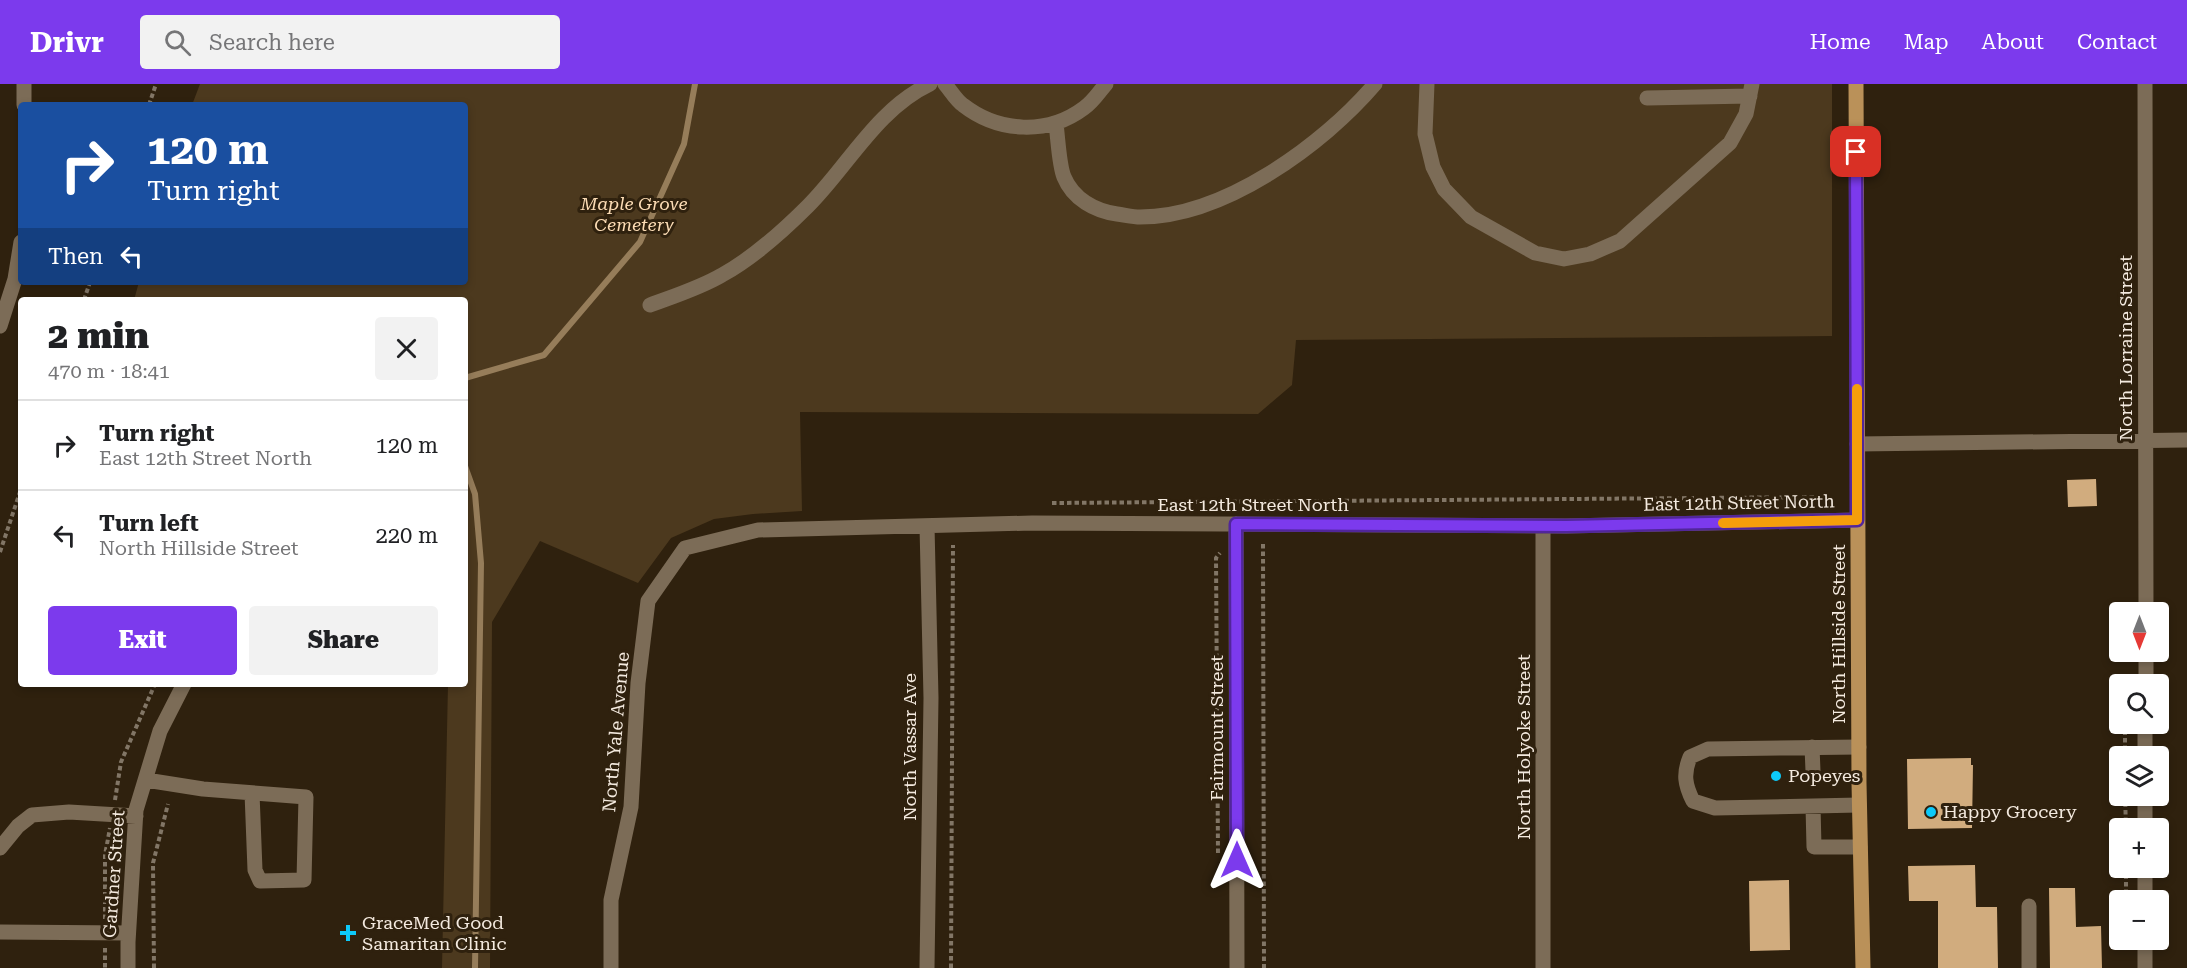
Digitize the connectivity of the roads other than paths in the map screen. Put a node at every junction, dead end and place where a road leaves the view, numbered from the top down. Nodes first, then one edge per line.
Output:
1 (24, 84) edge
2 (930, 84) edge
3 (945, 84) edge
4 (1106, 84) edge
5 (1376, 84) edge
6 (1427, 84) edge
7 (1856, 84) edge
8 (2145, 84) edge
9 (1751, 90) edge
10 (1647, 98) dead end
11 (24, 102) edge
12 (1056, 123) junction
13 (18, 260) edge
14 (650, 305) dead end
15 (0, 326) edge
16 (2146, 440) junction
17 (2187, 440) edge
18 (1857, 444) junction
19 (1857, 520) junction
20 (1236, 524) junction
21 (927, 526) junction
22 (1543, 526) junction
23 (666, 575) joint
24 (2146, 602) edge
25 (182, 687) edge
26 (1812, 747) junction
27 (1859, 747) junction
28 (1813, 771) dead end
29 (146, 780) junction
30 (252, 793) junction
31 (1859, 805) junction
32 (1813, 806) junction
33 (136, 816) junction
34 (1860, 847) junction
35 (0, 848) edge
36 (2029, 906) dead end
37 (0, 932) edge
38 (128, 933) junction
39 (2145, 950) edge
40 (128, 968) edge
41 (611, 968) edge
42 (927, 968) edge
43 (1237, 968) edge
44 (1543, 968) edge
45 (1863, 968) edge
46 (2029, 968) edge
47 (2145, 968) edge

1 - 11 street
2 - 14 street
3 - 12 street
4 - 12 street
5 - 12 street
6 - 9 street
7 - 18 main road, North Hillside Street
8 - 16 street, North Lorraine Street
9 - 10 street
13 - 15 street
16 - 17 street
16 - 18 street
16 - 24 street, North Lorraine Street
18 - 19 main road, North Hillside Street
19 - 22 street, East 12th Street North
19 - 27 main road, North Hillside Street
20 - 21 street, East 12th Street North
20 - 22 street, East 12th Street North
20 - 43 street, Fairmount Street
21 - 23 street, East 12th Street North
21 - 42 street, North Vassar Ave
22 - 44 street, North Holyoke Street
23 - 41 street, North Yale Avenue
25 - 29 street, Gardner Street
26 - 27 street
26 - 28 street
26 - 32 street
27 - 31 main road, North Hillside Street
29 - 30 street
29 - 33 street, Gardner Street
30 - 30 street
31 - 32 street
31 - 34 main road, North Hillside Street
32 - 34 street
33 - 35 street
33 - 38 street, Gardner Street
34 - 45 main road, North Hillside Street
36 - 46 street
37 - 38 street
38 - 40 street, Gardner Street
39 - 47 street

